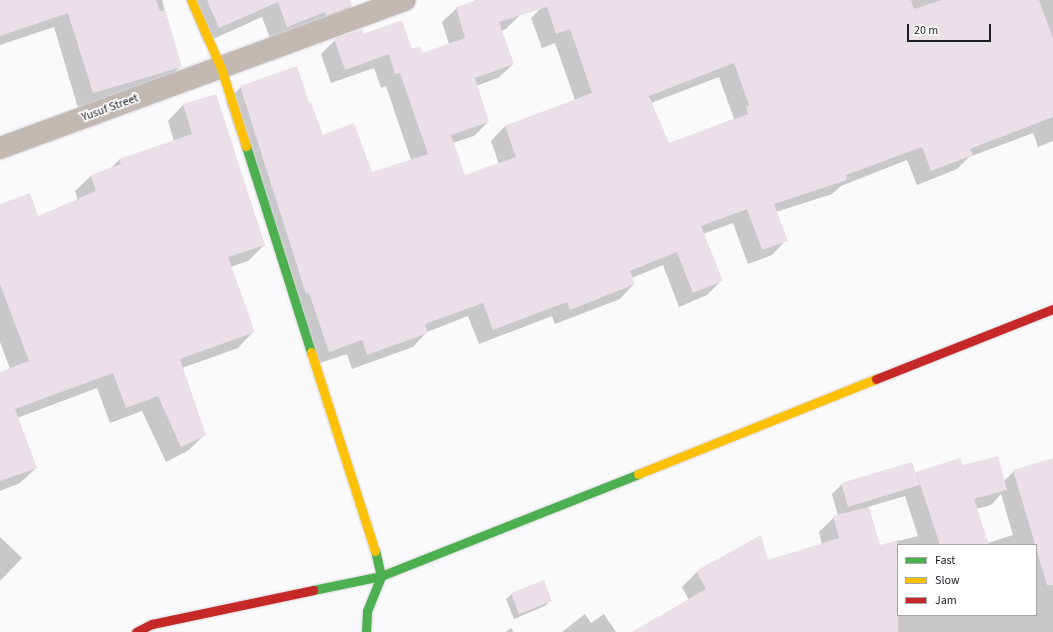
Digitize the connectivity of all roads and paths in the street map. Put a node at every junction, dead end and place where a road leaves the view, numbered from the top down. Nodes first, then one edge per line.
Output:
1 (191, 0) edge
2 (405, 0) edge
3 (221, 68) junction
4 (0, 148) edge
5 (1053, 309) edge
6 (381, 576) junction
7 (136, 632) edge
8 (366, 632) edge

1 - 3 street
2 - 3 street, Yusuf Street
3 - 4 street, Yusuf Street
3 - 6 street
5 - 6 street
6 - 7 street
6 - 8 street

